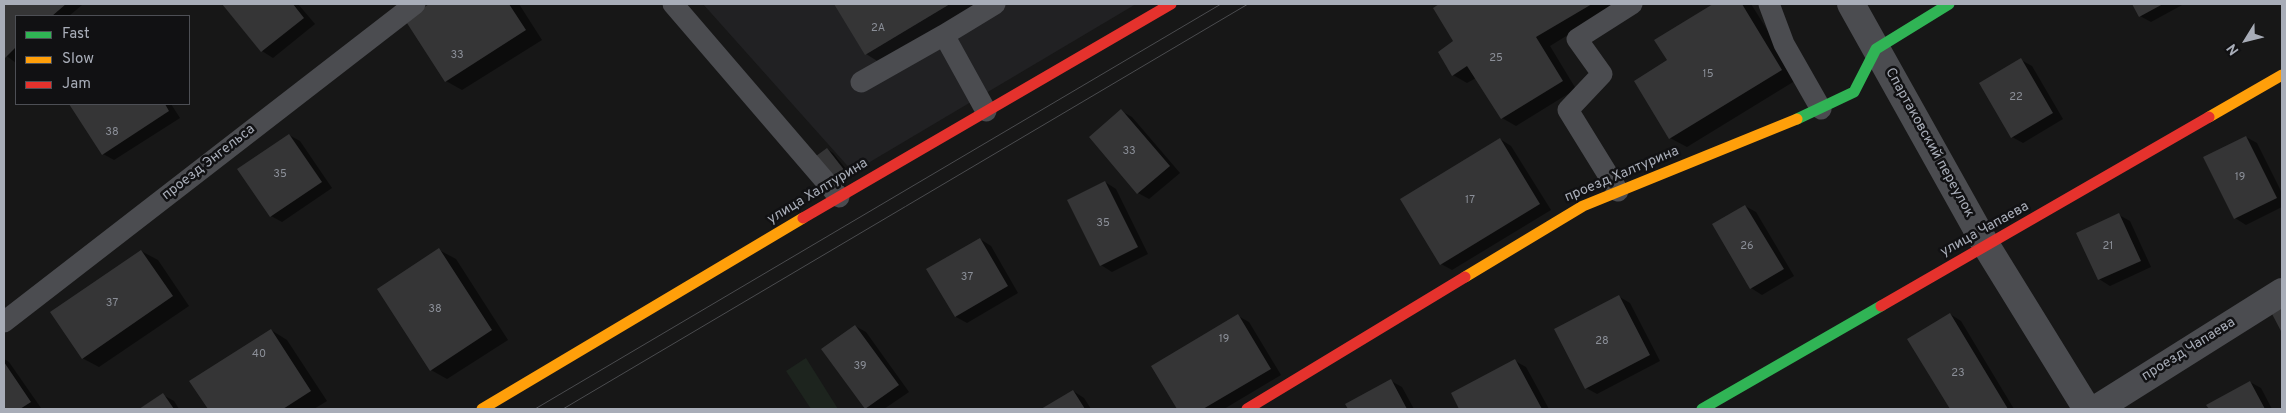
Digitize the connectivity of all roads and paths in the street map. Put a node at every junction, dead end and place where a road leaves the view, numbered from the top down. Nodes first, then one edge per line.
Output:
1 (415, 4) edge
2 (673, 4) edge
3 (995, 4) edge
4 (1171, 4) edge
5 (1632, 4) edge
6 (1769, 4) edge
7 (1851, 4) edge
8 (1949, 4) edge
9 (944, 35) junction
10 (1876, 49) junction
11 (2282, 75) edge
12 (860, 82) dead end
13 (1821, 110) junction
14 (986, 111) junction
15 (1618, 191) junction
16 (839, 197) junction
17 (1987, 247) junction
18 (2282, 292) edge
19 (4, 322) edge
20 (482, 409) edge
21 (1247, 409) edge
22 (1702, 409) edge
23 (2086, 409) edge
24 (2096, 409) edge

1 - 19 lane, проезд Энгельса
2 - 16 lane
3 - 9 lane
4 - 14 street, улица Халтурина
5 - 15 lane
6 - 13 lane
7 - 10 street, Спартаковский переулок
8 - 10 street
9 - 12 lane
9 - 14 lane
10 - 13 street, проезд Халтурина
10 - 17 street, Спартаковский переулок
11 - 17 street, улица Чапаева
13 - 15 street, проезд Халтурина
14 - 16 street, улица Халтурина
15 - 21 street, проезд Халтурина
16 - 20 street, улица Халтурина
17 - 22 street, улица Чапаева
17 - 23 street, Спартаковский переулок
18 - 24 street, проезд Чапаева

